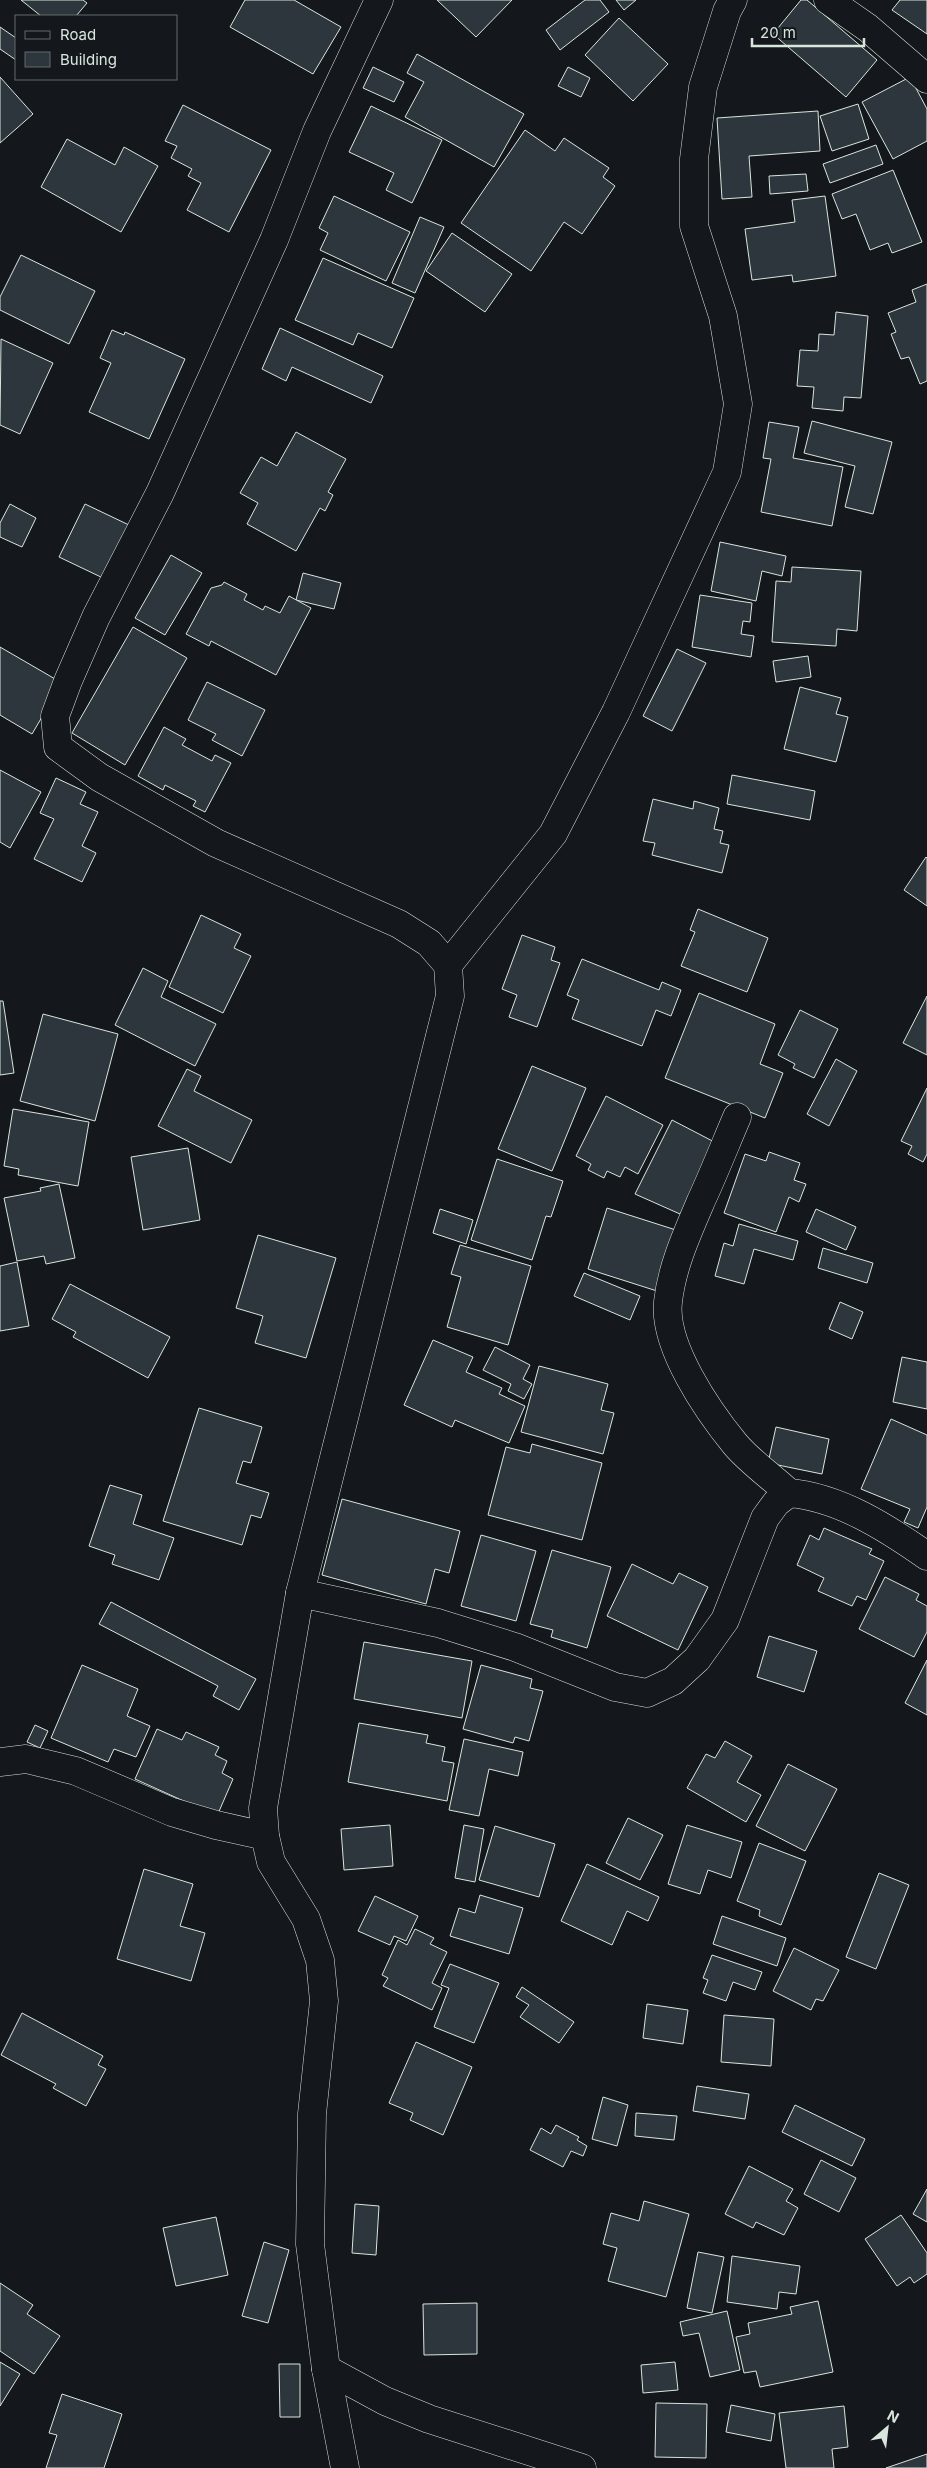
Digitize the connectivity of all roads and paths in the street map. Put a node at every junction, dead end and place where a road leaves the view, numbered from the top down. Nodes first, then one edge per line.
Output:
1 (828, 0) edge
2 (368, 4) edge
3 (723, 4) edge
4 (927, 79) edge
5 (448, 965) junction
6 (737, 1117) dead end
7 (789, 1493) junction
8 (927, 1556) edge
9 (300, 1593) junction
10 (0, 1762) edge
11 (265, 1836) junction
12 (326, 2369) junction
13 (345, 2468) edge
14 (582, 2468) edge

1 - 4 street
2 - 5 street
3 - 5 street
5 - 9 street
6 - 7 street
7 - 8 street
7 - 9 street
9 - 11 street
10 - 11 street
11 - 12 street
12 - 13 street
12 - 14 street

